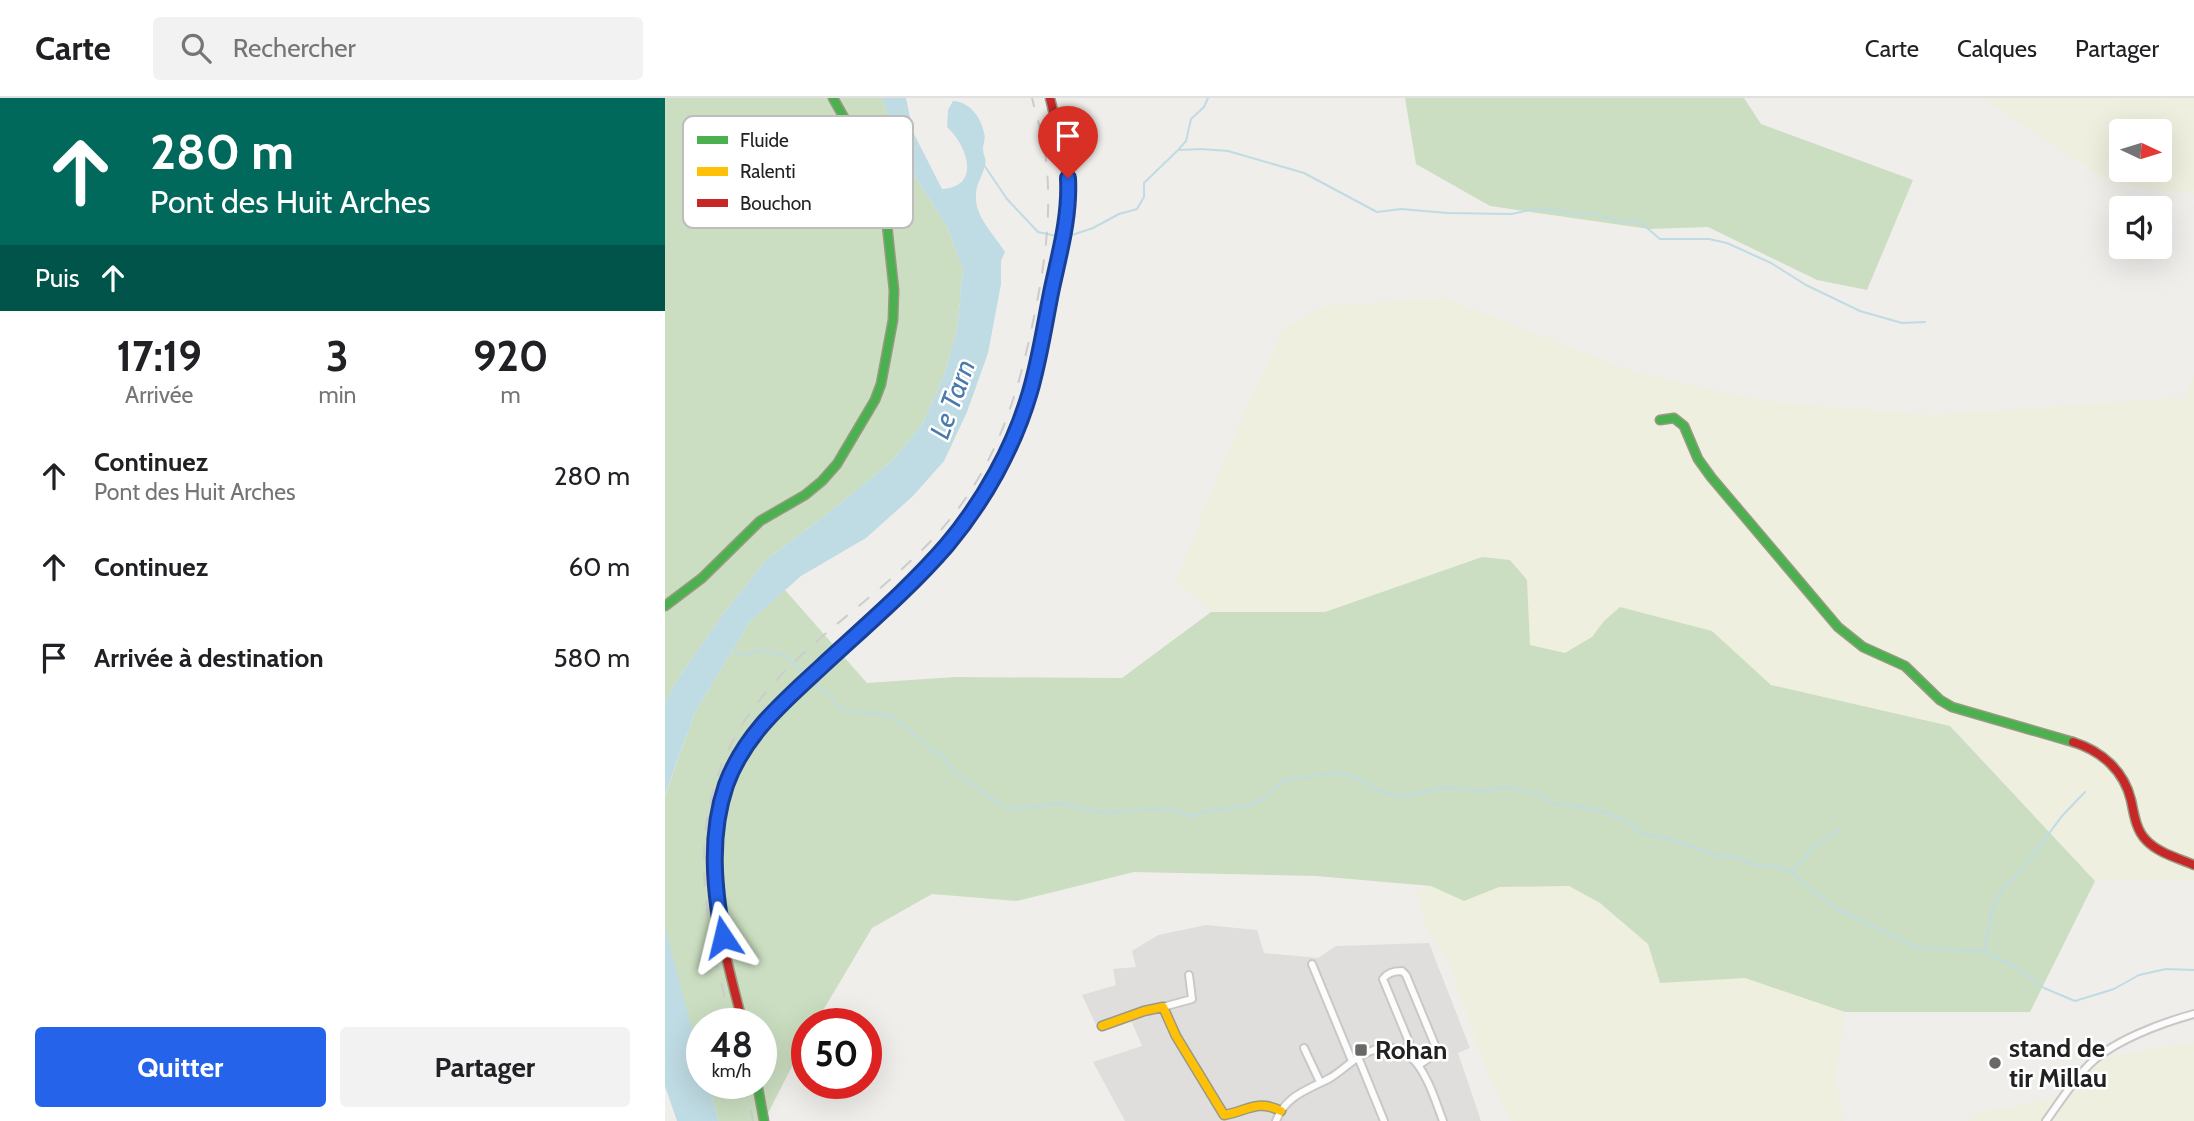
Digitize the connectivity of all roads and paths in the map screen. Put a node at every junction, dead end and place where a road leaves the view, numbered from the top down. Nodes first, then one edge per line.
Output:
1 (833, 98) edge
2 (1050, 98) edge
3 (843, 116) edge
4 (887, 228) edge
5 (1660, 420) dead end
6 (665, 606) edge
7 (2194, 865) edge
8 (1313, 964) dead end
9 (1189, 975) dead end
10 (1163, 1007) junction
11 (739, 1008) edge
12 (2194, 1014) edge
13 (1102, 1027) dead end
14 (1304, 1048) dead end
15 (1405, 1052) junction
16 (1355, 1059) junction
17 (1419, 1065) junction
18 (1320, 1082) junction
19 (760, 1099) edge
20 (1280, 1111) junction
21 (764, 1121) edge
22 (1276, 1121) edge
23 (1384, 1121) edge
24 (1443, 1121) edge
25 (2046, 1121) edge

1 - 3 street
2 - 11 street
4 - 6 street
5 - 7 street
8 - 16 street
9 - 10 street
10 - 13 street
10 - 20 street
12 - 25 street
14 - 18 street
15 - 16 street
15 - 17 street
15 - 17 street
16 - 18 street
16 - 23 street
17 - 24 street
18 - 20 street
19 - 21 street
20 - 22 street

